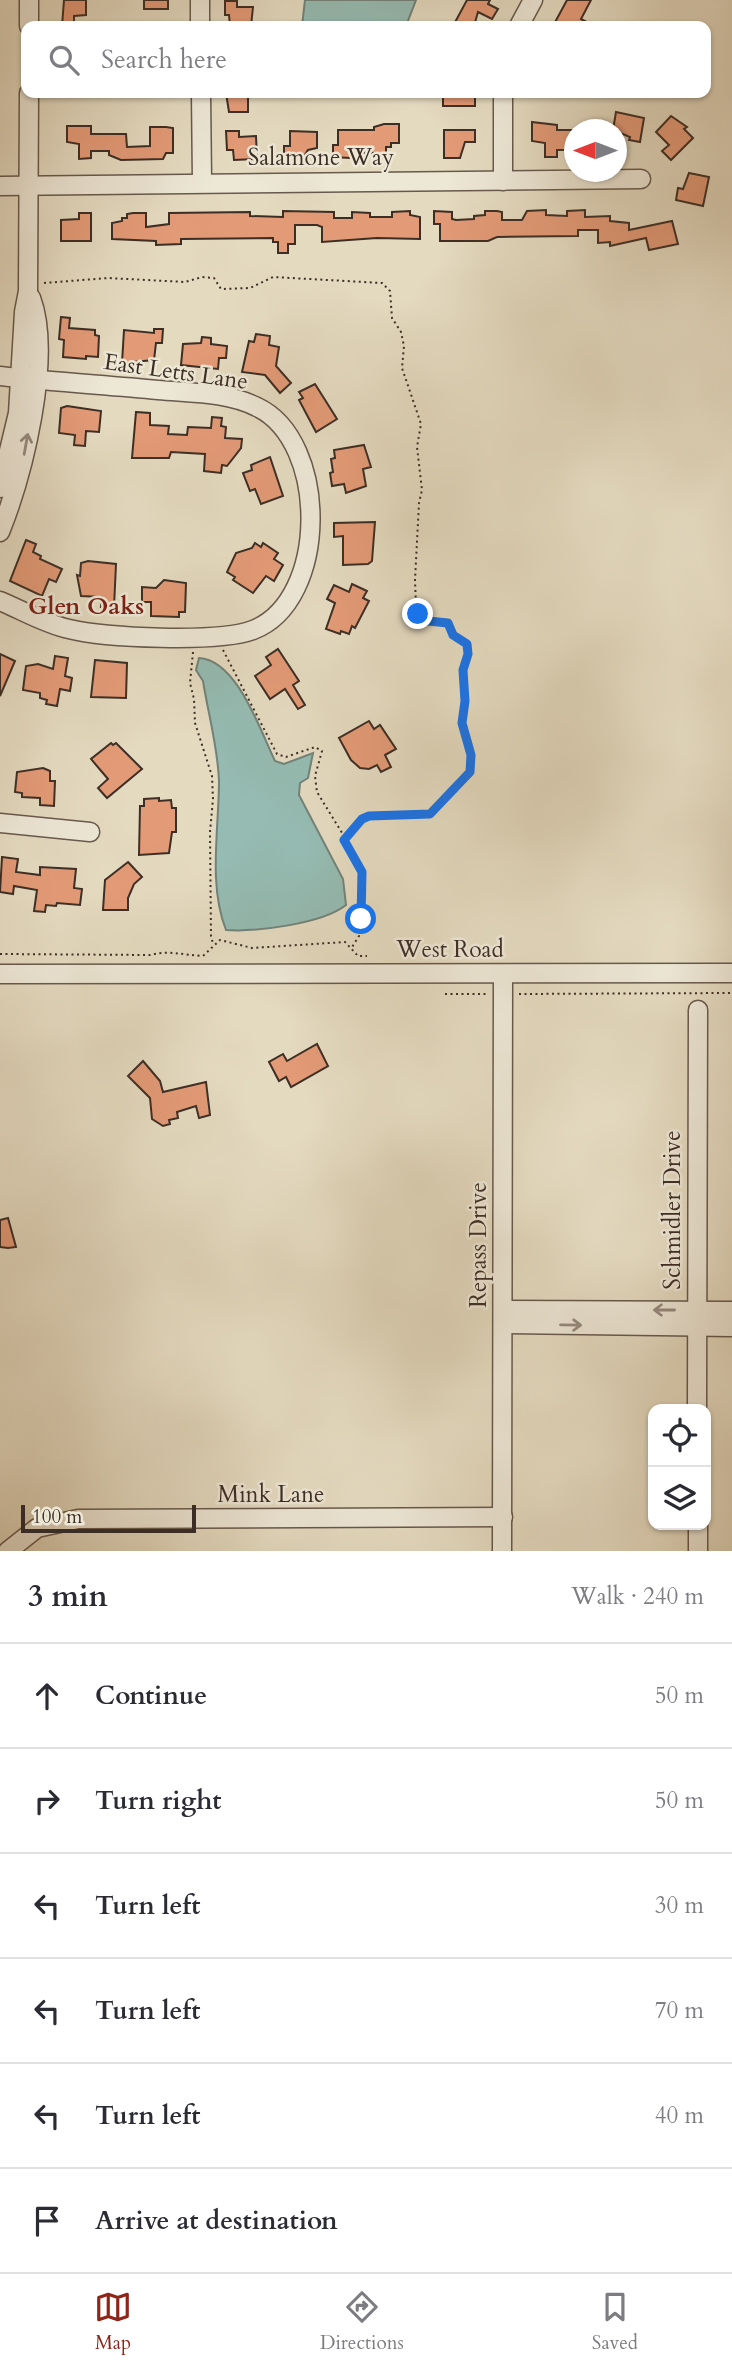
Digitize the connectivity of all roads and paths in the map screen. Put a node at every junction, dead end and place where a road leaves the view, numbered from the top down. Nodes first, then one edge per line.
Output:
1 (29, 0) edge
2 (200, 0) edge
3 (533, 0) edge
4 (29, 21) edge
5 (201, 21) edge
6 (522, 21) edge
7 (29, 98) edge
8 (201, 98) edge
9 (503, 98) edge
10 (641, 179) dead end
11 (503, 181) junction
12 (202, 182) junction
13 (0, 186) edge
14 (29, 186) junction
15 (36, 287) junction
16 (0, 376) edge
17 (28, 379) junction
18 (0, 488) edge
19 (0, 532) edge
20 (0, 601) edge
21 (213, 649) dead end
22 (193, 650) dead end
23 (0, 823) edge
24 (90, 832) dead end
25 (344, 840) junction
26 (213, 944) junction
27 (352, 947) junction
28 (0, 954) edge
29 (367, 957) dead end
30 (732, 972) edge
31 (0, 974) edge
32 (503, 974) junction
33 (732, 993) edge
34 (445, 994) dead end
35 (503, 994) junction
36 (698, 1010) dead end
37 (732, 1311) edge
38 (503, 1317) junction
39 (696, 1318) junction
40 (732, 1326) edge
41 (697, 1404) edge
42 (503, 1517) junction
43 (698, 1530) edge
44 (8, 1551) edge
45 (502, 1551) edge
46 (698, 1551) edge

1 - 4 street
2 - 5 street
3 - 6 street
7 - 14 street
8 - 12 street
9 - 11 street
10 - 11 street, Salamone Way
11 - 12 street, Salamone Way
12 - 14 street, Salamone Way
13 - 14 street, Salamone Way
14 - 15 street
15 - 17 street
15 - 25 path
16 - 17 street, East Letts Lane
17 - 18 street
19 -> 17 street
17 - 20 street, East Letts Lane
21 - 25 path
22 - 26 path
23 - 24 street
25 - 27 path
26 - 27 path
26 - 28 path
27 - 29 path
30 - 32 street, West Road
31 - 32 street, West Road
32 - 35 street, Repass Drive
33 - 35 path
34 - 35 path
35 - 38 street, Repass Drive
36 - 39 street, Schmidler Drive
37 - 39 street
38 - 39 street
38 - 42 street, Repass Drive
39 - 40 street
39 - 41 street, Schmidler Drive
42 - 44 street, Mink Lane
42 - 45 street, Repass Drive
43 - 46 street

